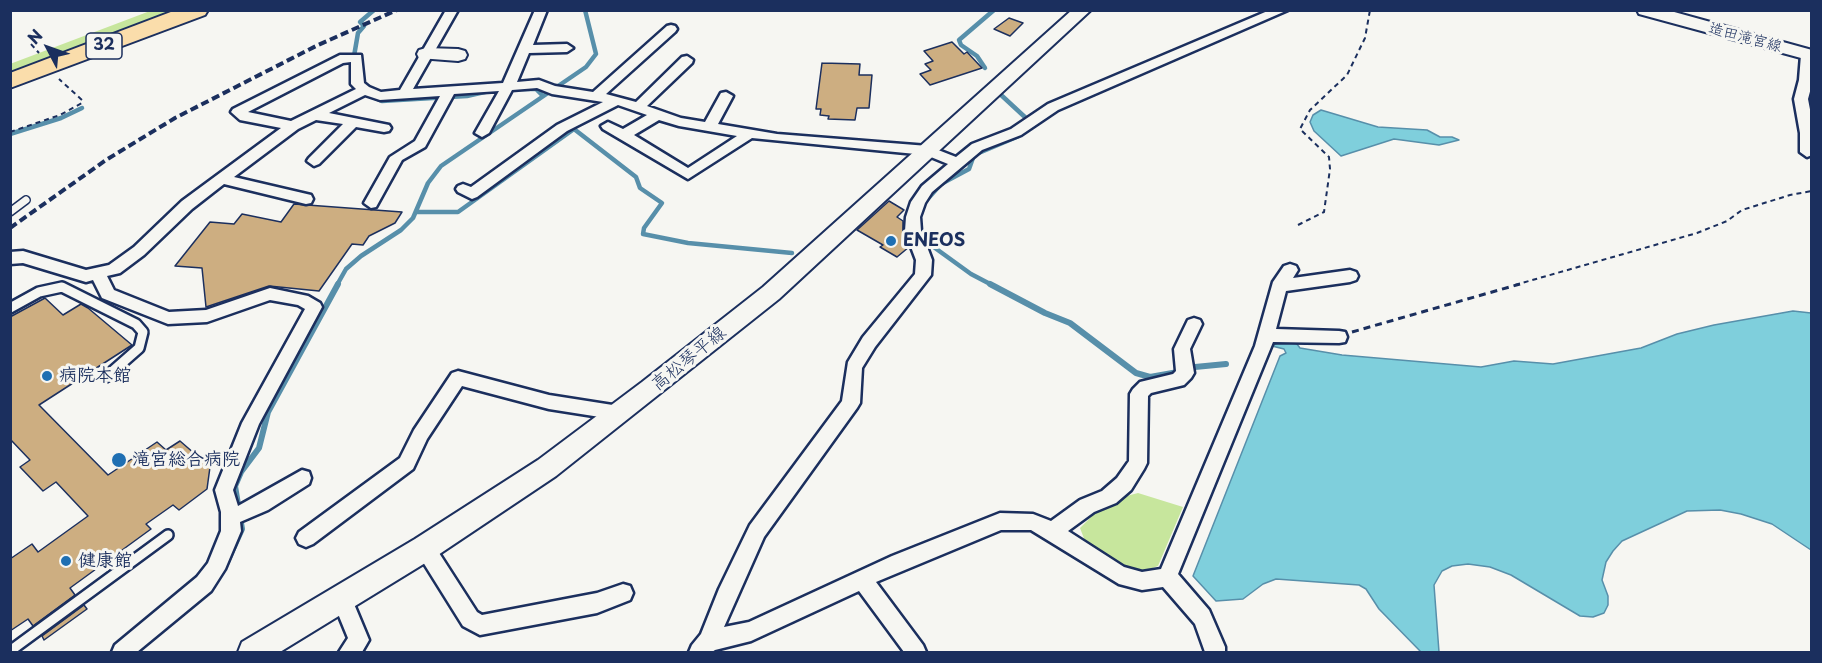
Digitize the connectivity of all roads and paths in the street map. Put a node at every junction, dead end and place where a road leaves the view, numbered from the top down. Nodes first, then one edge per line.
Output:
1 (140, 10) edge
2 (197, 10) edge
3 (452, 10) edge
4 (541, 10) edge
5 (1083, 10) edge
6 (1282, 10) edge
7 (1370, 10) edge
8 (1644, 10) edge
9 (671, 29) dead end
10 (567, 48) dead end
11 (525, 49) junction
12 (426, 54) junction
13 (458, 55) dead end
14 (1809, 55) edge
15 (10, 60) edge
16 (687, 60) dead end
17 (10, 81) edge
18 (507, 88) junction
19 (361, 92) junction
20 (447, 95) junction
21 (403, 96) junction
22 (726, 96) dead end
23 (595, 97) junction
24 (617, 100) junction
25 (82, 103) dead end
26 (637, 108) junction
27 (315, 115) junction
28 (657, 115) junction
29 (353, 122) junction
30 (293, 126) junction
31 (608, 126) dead end
32 (710, 126) junction
33 (384, 128) dead end
34 (10, 132) edge
35 (482, 133) dead end
36 (751, 133) junction
37 (1809, 133) edge
38 (624, 135) junction
39 (928, 151) junction
40 (1807, 152) dead end
41 (314, 161) dead end
42 (958, 163) junction
43 (222, 179) junction
44 (463, 189) dead end
45 (1812, 191) edge
46 (304, 194) dead end
47 (26, 200) dead end
48 (371, 203) dead end
49 (10, 212) edge
50 (1298, 225) dead end
51 (10, 258) edge
52 (1290, 270) dead end
53 (98, 273) junction
54 (1350, 276) dead end
55 (1279, 286) junction
56 (10, 308) edge
57 (1194, 324) dead end
58 (1266, 335) junction
59 (1339, 337) joint
60 (106, 377) dead end
61 (619, 414) junction
62 (303, 478) dead end
63 (237, 515) junction
64 (1052, 531) junction
65 (168, 535) dead end
66 (306, 538) dead end
67 (425, 548) junction
68 (1167, 578) junction
69 (862, 579) junction
70 (623, 593) dead end
71 (342, 600) junction
72 (704, 647) edge
73 (10, 651) edge
74 (122, 652) edge
75 (253, 652) edge
76 (349, 652) edge
77 (916, 652) edge
78 (1215, 652) edge

1 - 15 highway, 32
2 - 17 highway, 32
3 - 12 street
4 - 11 street
5 - 39 main road, 高松琴平線
6 - 42 street
7 - 50 path
8 - 14 main road, 造田滝宮線
9 - 23 street
10 - 11 street
11 - 18 street
12 - 13 main road
12 - 21 street
14 - 37 street
16 - 26 street
18 - 20 street
18 - 23 street
18 - 35 street
19 - 21 street
19 - 27 street
19 - 30 street
20 - 21 street
20 - 48 street
22 - 32 street
23 - 24 street
24 - 26 street
24 - 44 street
25 - 34 path
26 - 28 street
27 - 29 street
27 - 30 street
28 - 32 street
28 - 38 street
29 - 33 street
29 - 41 street
30 - 43 street
31 - 38 street
32 - 36 street
36 - 38 street
36 - 39 street
37 - 40 street
39 - 42 street
39 - 61 main road, 高松琴平線
42 - 72 street
43 - 46 street
43 - 53 street
45 - 59 path
47 - 49 lane
51 - 53 street
52 - 55 street
53 - 63 street
54 - 55 street
55 - 58 street
56 - 60 lane
57 - 64 street
58 - 59 street
58 - 68 street
61 - 66 street
61 - 67 main road, 高松琴平線
62 - 63 street
63 - 74 street
64 - 68 street
64 - 69 street
65 - 73 lane
67 - 70 street
67 - 71 main road, 高松琴平線
68 - 78 street
69 - 72 street
69 - 77 street
71 - 75 main road, 高松琴平線
71 - 76 street

